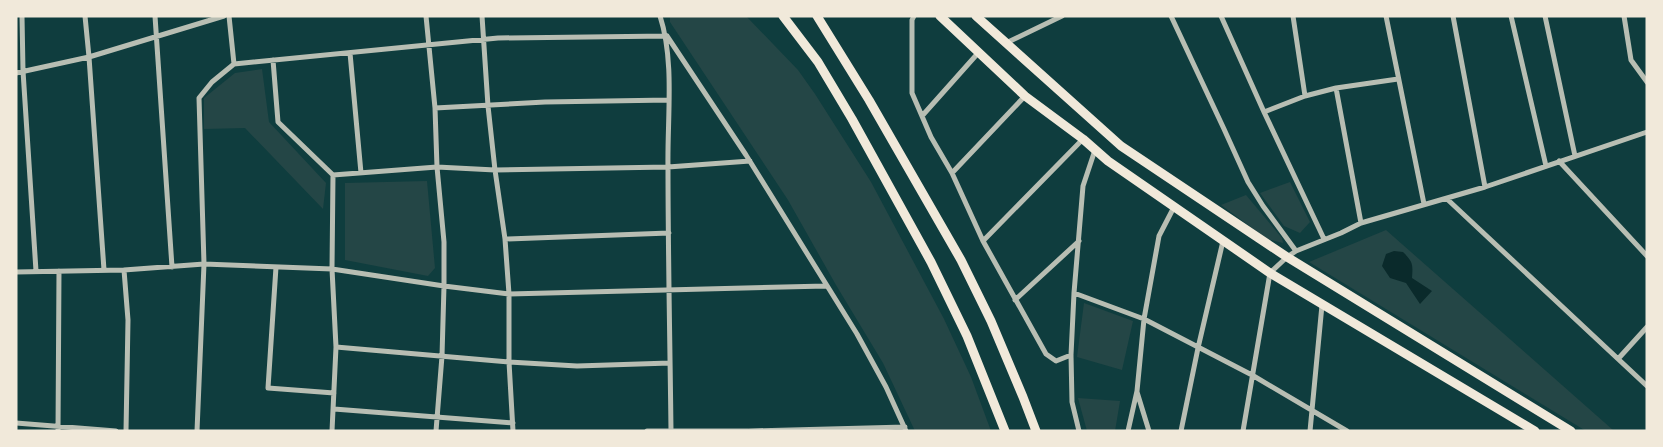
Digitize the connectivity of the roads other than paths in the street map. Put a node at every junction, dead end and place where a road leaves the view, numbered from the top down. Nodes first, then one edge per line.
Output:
1 (22, 16) edge
2 (85, 16) edge
3 (155, 16) edge
4 (224, 16) edge
5 (229, 16) edge
6 (426, 16) edge
7 (482, 16) edge
8 (660, 16) edge
9 (776, 16) edge
10 (783, 16) edge
11 (817, 16) edge
12 (914, 16) edge
13 (940, 16) edge
14 (976, 16) edge
15 (1062, 16) edge
16 (1171, 16) edge
17 (1222, 16) edge
18 (1293, 16) edge
19 (1386, 16) edge
20 (1453, 16) edge
21 (1511, 16) edge
22 (1545, 16) edge
23 (1624, 16) edge
24 (157, 36) junction
25 (667, 36) junction
26 (485, 40) junction
27 (804, 43) junction
28 (1006, 43) junction
29 (428, 44) junction
30 (979, 52) junction
31 (350, 53) junction
32 (89, 56) junction
33 (273, 60) junction
34 (234, 64) junction
35 (23, 71) junction
36 (16, 73) edge
37 (1398, 79) junction
38 (1647, 82) edge
39 (1336, 88) junction
40 (1025, 96) junction
41 (1305, 96) junction
42 (669, 100) junction
43 (488, 106) junction
44 (434, 108) junction
45 (1264, 112) junction
46 (922, 116) junction
47 (1647, 132) edge
48 (1083, 139) junction
49 (1095, 150) junction
50 (1575, 156) junction
51 (750, 161) junction
52 (1558, 161) junction
53 (1546, 166) junction
54 (668, 167) junction
55 (437, 168) junction
56 (495, 170) junction
57 (361, 173) junction
58 (952, 173) junction
59 (333, 175) junction
60 (1485, 187) junction
61 (1447, 199) junction
62 (1424, 204) junction
63 (1174, 207) junction
64 (1361, 222) junction
65 (669, 233) junction
66 (505, 239) junction
67 (1324, 239) junction
68 (983, 241) junction
69 (1079, 241) junction
70 (1223, 241) junction
71 (1296, 251) junction
72 (1647, 256) edge
73 (1287, 257) junction
74 (204, 264) junction
75 (172, 267) junction
76 (276, 268) junction
77 (332, 269) junction
78 (104, 270) junction
79 (124, 270) junction
80 (36, 271) junction
81 (16, 272) edge
82 (59, 272) junction
83 (1270, 273) junction
84 (444, 286) junction
85 (826, 286) junction
86 (670, 290) junction
87 (1074, 292) junction
88 (509, 294) junction
89 (1015, 300) junction
90 (1322, 305) junction
91 (1144, 319) junction
92 (1647, 327) edge
93 (336, 347) junction
94 (1198, 348) junction
95 (442, 356) junction
96 (1072, 356) junction
97 (1618, 359) junction
98 (510, 362) junction
99 (670, 363) junction
100 (1252, 375) junction
101 (1647, 386) edge
102 (1137, 391) junction
103 (334, 394) junction
104 (334, 409) junction
105 (1312, 409) junction
106 (436, 416) junction
107 (16, 423) edge
108 (513, 423) junction
109 (58, 428) edge
110 (906, 429) edge
111 (671, 430) edge
112 (836, 430) edge
113 (116, 431) edge
114 (126, 431) edge
115 (197, 431) edge
116 (332, 431) edge
117 (436, 431) edge
118 (513, 431) edge
119 (647, 431) edge
120 (748, 431) edge
121 (1005, 431) edge
122 (1036, 431) edge
123 (1079, 431) edge
124 (1128, 431) edge
125 (1149, 431) edge
126 (1181, 431) edge
127 (1243, 431) edge
128 (1310, 431) edge
129 (1347, 431) edge
130 (1535, 431) edge
131 (1571, 431) edge

1 - 35 street
2 - 32 street
3 - 24 street
4 - 24 street
5 - 34 street
6 - 29 street
7 - 26 street
8 - 25 street
9 - 27 main road
10 - 27 main road
11 - 122 main road
12 - 46 street
13 - 30 main road
14 - 28 main road
15 - 28 street
16 - 71 street
17 - 45 street
18 - 41 street
19 - 37 street
20 - 60 street
21 - 53 street
22 - 50 street
23 - 38 street
24 - 32 street
24 - 75 street
25 - 26 street
25 - 42 street
25 - 51 street
26 - 29 street
26 - 43 street
27 - 121 main road
28 - 73 main road
29 - 31 street
29 - 44 street
30 - 40 main road
30 - 46 street
31 - 33 street
31 - 57 street
32 - 35 street
32 - 78 street
33 - 34 street
33 - 59 street
34 - 74 street
35 - 36 street
35 - 80 street
37 - 39 street
37 - 62 street
39 - 41 street
39 - 64 street
40 - 48 main road
40 - 58 street
41 - 45 street
42 - 43 street
42 - 54 street
43 - 44 street
43 - 56 street
44 - 55 street
45 - 67 street
46 - 58 street
47 - 50 street
48 - 49 main road
48 - 68 street
49 - 63 main road
49 - 69 street
50 - 52 street
51 - 54 street
51 - 85 street
52 - 53 street
52 - 72 street
53 - 60 street
54 - 56 street
54 - 65 street
55 - 56 street
55 - 57 street
55 - 84 street
56 - 66 street
57 - 59 street
58 - 68 street
59 - 77 street
60 - 61 street
61 - 62 street
61 - 97 street
62 - 64 street
63 - 70 main road
63 - 91 street
64 - 67 street
65 - 66 street
65 - 86 street
66 - 88 street
67 - 71 street
68 - 89 street
69 - 87 street
69 - 89 street
70 - 83 main road
70 - 94 street
71 - 73 street
73 - 83 street
73 - 131 main road
74 - 75 street
74 - 76 street
74 - 115 street
75 - 79 street
76 - 77 street
76 - 103 street
77 - 84 street
77 - 93 street
78 - 79 street
78 - 82 street
79 - 114 street
80 - 81 street
80 - 82 street
82 - 109 street
83 - 90 main road
83 - 100 street
84 - 88 street
84 - 95 street
85 - 86 street
85 - 110 street
86 - 88 street
86 - 99 street
87 - 91 street
87 - 96 street
88 - 98 street
89 - 96 street
90 - 105 street
90 - 130 main road
91 - 94 street
91 - 102 street
92 - 97 street
93 - 95 street
93 - 103 street
94 - 100 street
94 - 126 street
95 - 98 street
95 - 106 street
96 - 123 street
97 - 101 street
98 - 99 street
98 - 108 street
99 - 111 street
100 - 105 street
100 - 127 street
102 - 124 street
102 - 125 street
103 - 104 street
104 - 106 street
104 - 116 street
105 - 128 street
105 - 129 street
106 - 108 street
106 - 117 street
107 - 109 street
108 - 118 street
109 - 113 street
110 - 112 street
111 - 119 street
111 - 120 street
112 - 120 street

